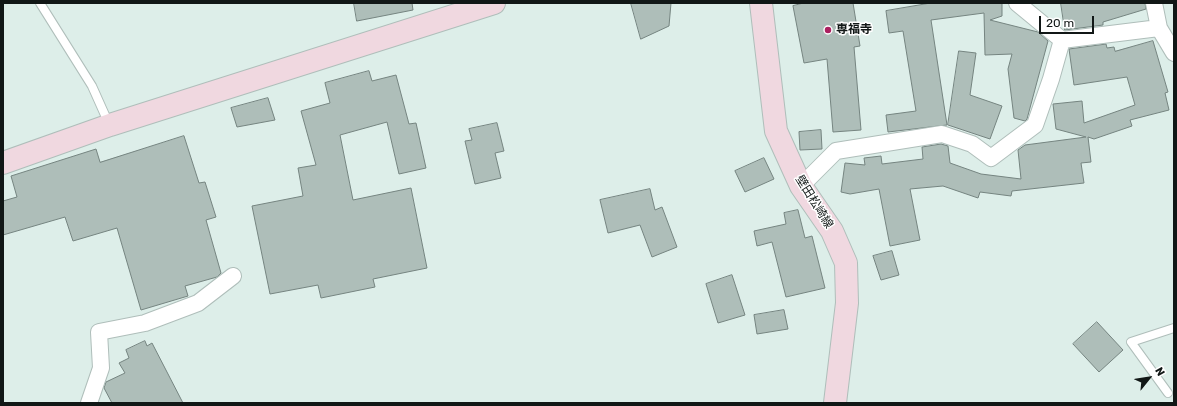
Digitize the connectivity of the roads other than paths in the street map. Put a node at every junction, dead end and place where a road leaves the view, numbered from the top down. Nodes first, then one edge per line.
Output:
1 (40, 3) edge
2 (494, 3) edge
3 (761, 3) edge
4 (1016, 3) edge
5 (1154, 3) edge
6 (1159, 28) junction
7 (1062, 40) junction
8 (1174, 53) edge
9 (110, 125) junction
10 (3, 163) edge
11 (801, 186) junction
12 (233, 276) dead end
13 (1174, 328) edge
14 (1168, 393) dead end
15 (89, 403) edge
16 (835, 403) edge

1 - 9 lane
2 - 9 street
3 - 11 street, 壁田松崎線
4 - 7 street
5 - 6 street
6 - 7 street
6 - 8 street
7 - 11 street
9 - 10 street
11 - 16 street, 壁田松崎線
12 - 15 street
13 - 14 lane

